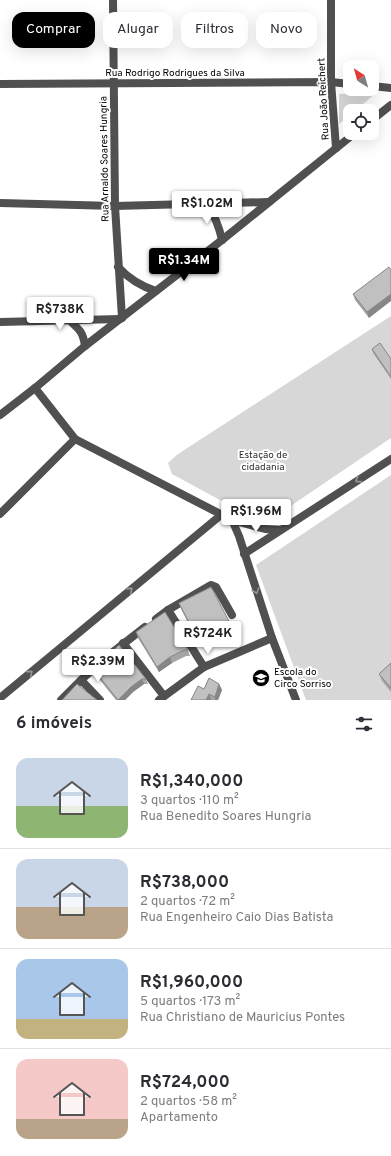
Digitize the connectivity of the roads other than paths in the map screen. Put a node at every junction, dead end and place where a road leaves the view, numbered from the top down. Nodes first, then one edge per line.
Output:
1 (113, 0) edge
2 (331, 0) edge
3 (331, 82) junction
4 (113, 83) junction
5 (343, 83) edge
6 (0, 84) edge
7 (379, 87) edge
8 (391, 88) edge
9 (391, 105) edge
10 (379, 114) edge
11 (347, 140) edge
12 (336, 148) junction
13 (269, 202) junction
14 (0, 203) edge
15 (207, 204) junction
16 (115, 206) junction
17 (222, 240) junction
18 (118, 266) junction
19 (156, 291) junction
20 (121, 318) junction
21 (69, 320) junction
22 (0, 322) edge
23 (85, 346) junction
24 (35, 388) junction
25 (0, 415) edge
26 (75, 439) junction
27 (391, 459) edge
28 (0, 514) edge
29 (221, 515) junction
30 (232, 520) junction
31 (280, 530) junction
32 (244, 554) junction
33 (168, 610) junction
34 (232, 615) dead end
35 (272, 638) junction
36 (123, 643) junction
37 (204, 667) junction
38 (81, 680) junction
39 (0, 698) edge
40 (162, 698) edge
41 (61, 700) edge
42 (100, 700) edge
43 (296, 700) edge

1 - 4 street, Rua Arnaldo Soares Hungria
2 - 3 street, Rua João Reichert
3 - 4 street, Rua Rodrigo Rodrigues da Silva
3 - 5 street, Rua Rodrigo Rodrigues da Silva
3 - 12 street, Rua João Reichert
4 - 6 street, Rua Rodrigo Rodrigues da Silva
4 - 16 street, Rua Arnaldo Soares Hungria
7 - 8 street
9 - 10 street
11 - 12 street
12 - 13 street
13 - 15 street
13 - 17 street
14 - 16 street
15 - 16 street
15 - 17 street
16 - 18 street, Rua Arnaldo Soares Hungria
17 - 19 street
18 - 19 street
18 - 20 street, Rua Arnaldo Soares Hungria
19 - 20 street
20 - 21 street
20 - 23 street
21 - 22 street
21 - 23 street
23 - 24 street
24 - 25 street
24 - 26 street
26 - 28 street
26 - 29 street
27 -> 31 street
29 - 30 street
39 -> 29 street
30 - 31 street
30 - 32 street
31 - 32 street
32 -> 35 street
33 - 34 street
33 - 36 street
33 - 37 street
35 - 37 street
35 - 43 street
36 - 38 street
36 - 40 street
37 - 40 street
38 - 41 street
38 - 42 street

